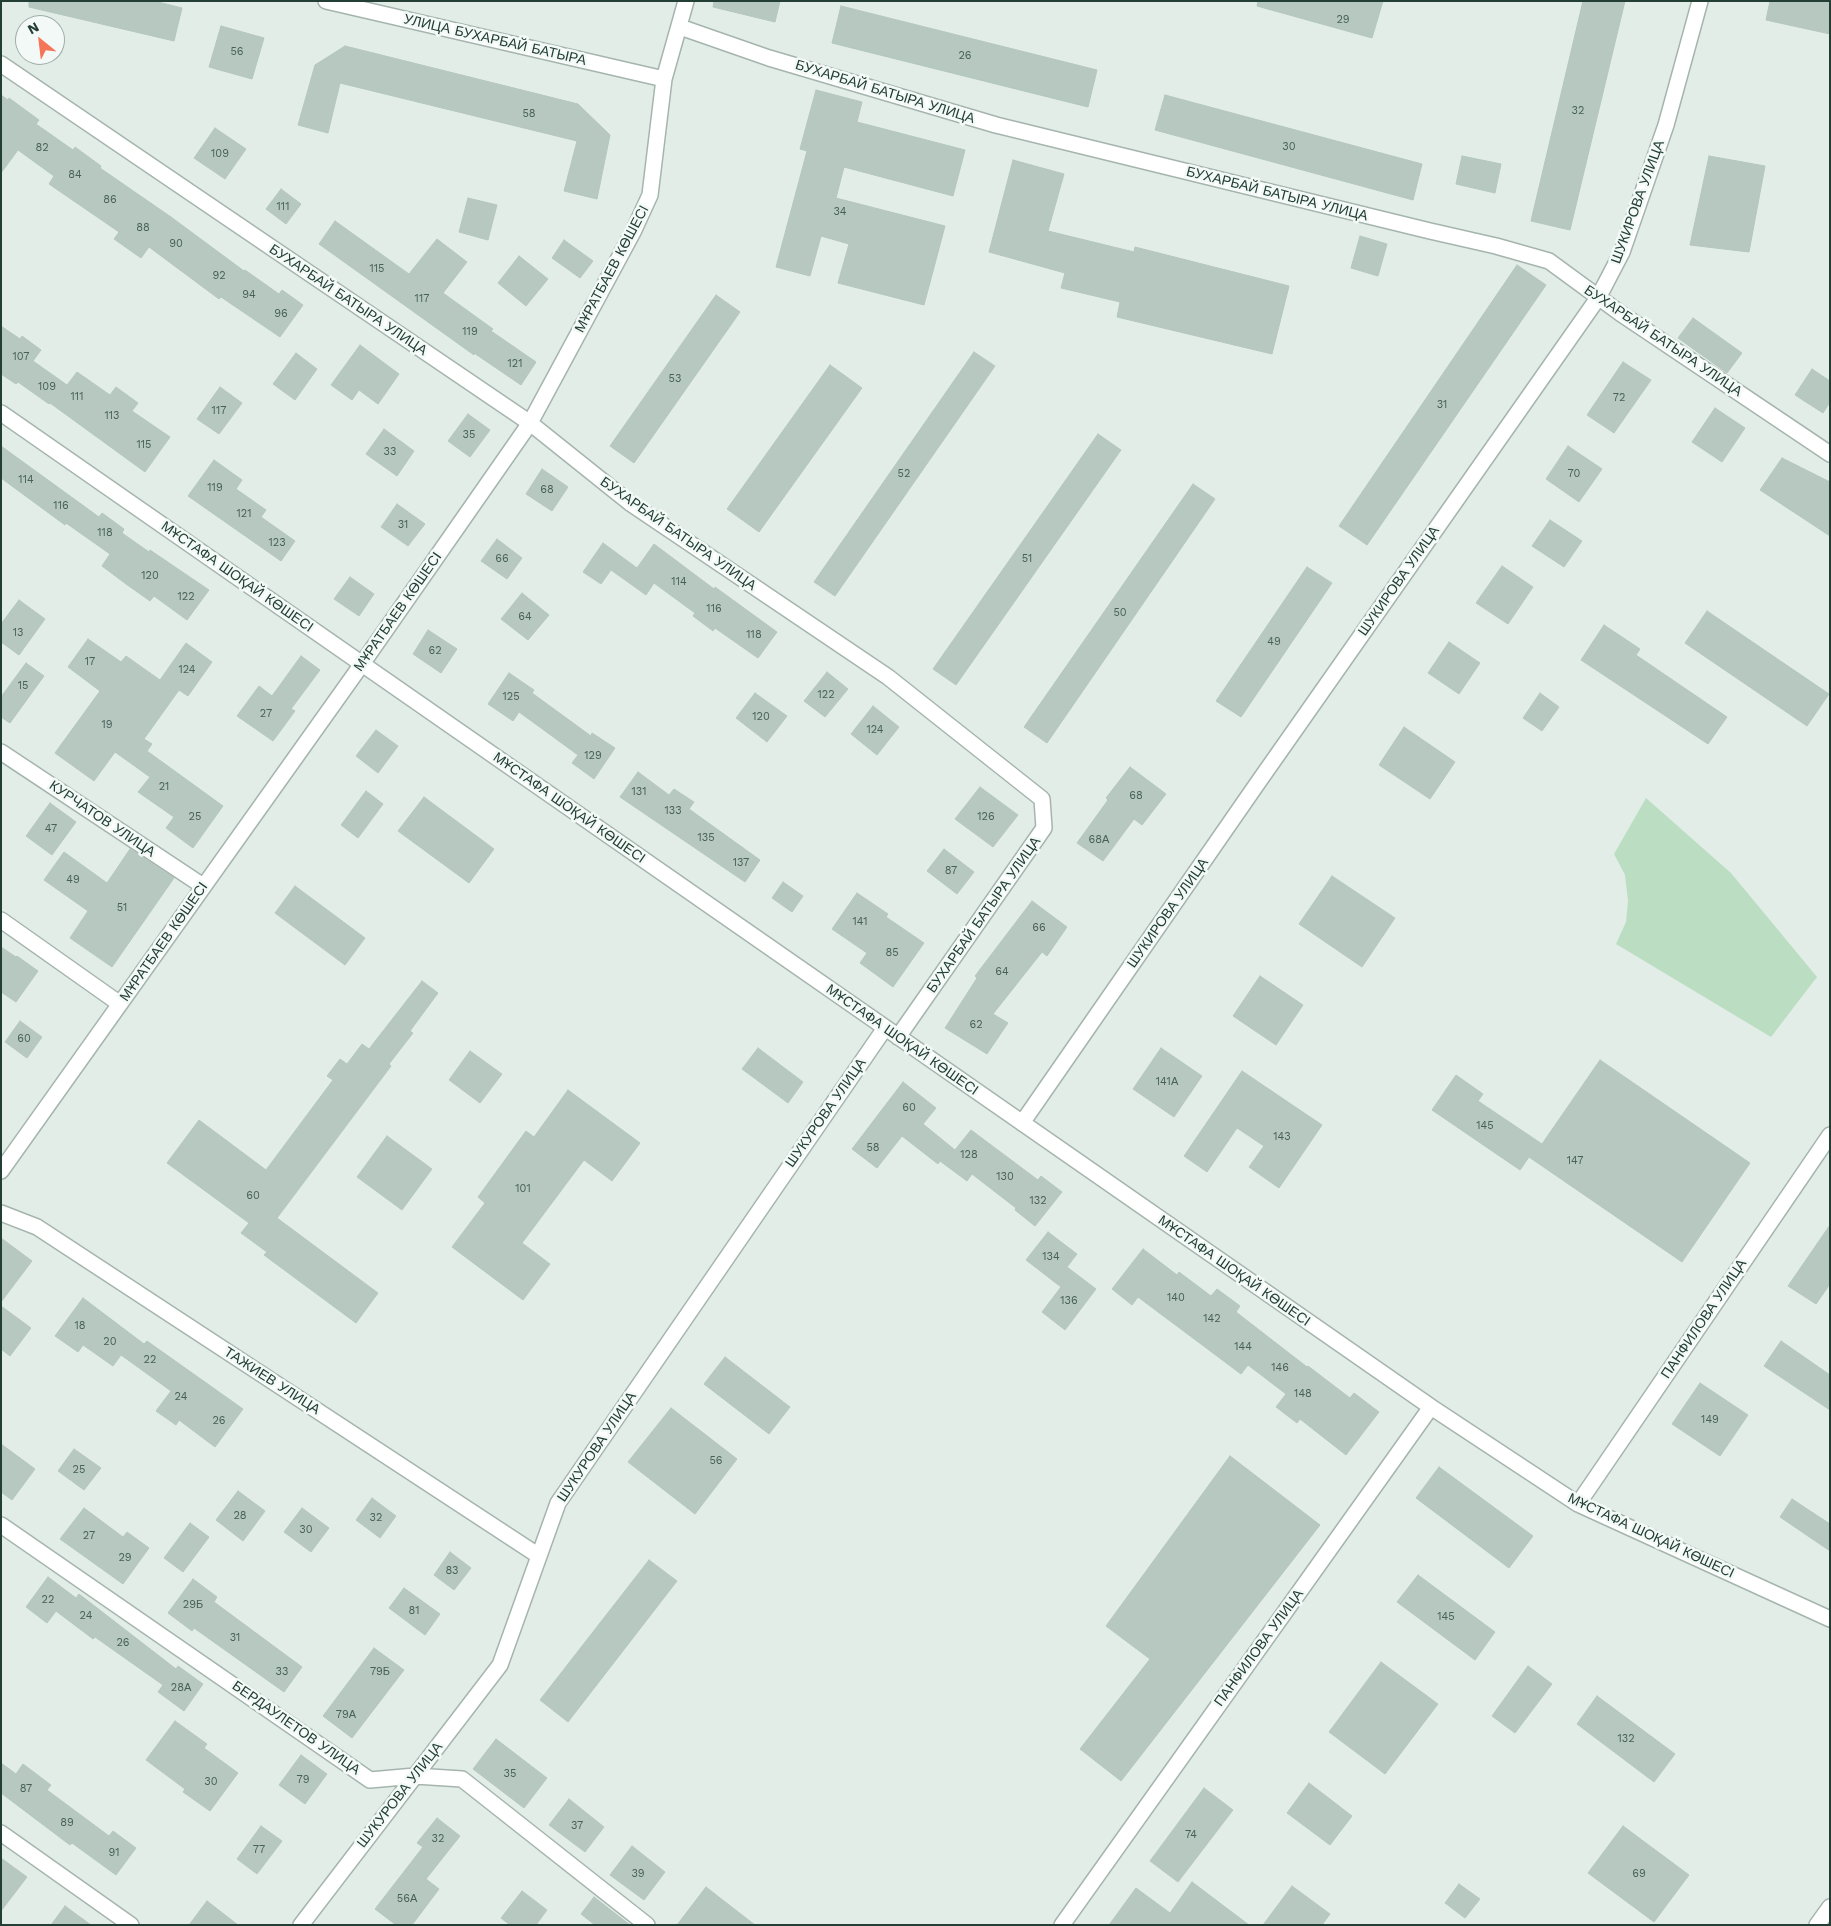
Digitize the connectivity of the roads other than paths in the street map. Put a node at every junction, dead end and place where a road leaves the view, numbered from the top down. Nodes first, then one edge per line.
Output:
1 (326, 1) edge
2 (686, 1) edge
3 (1700, 1) edge
4 (680, 26) junction
5 (1, 64) edge
6 (664, 79) junction
7 (1598, 298) junction
8 (1, 413) edge
9 (530, 423) junction
10 (1830, 454) edge
11 (362, 664) junction
12 (1, 752) edge
13 (203, 886) junction
14 (1, 920) edge
15 (120, 1004) junction
16 (885, 1028) junction
17 (898, 1037) junction
18 (1022, 1123) junction
19 (1830, 1135) edge
20 (1, 1171) edge
21 (1, 1213) edge
22 (1431, 1408) junction
23 (1578, 1504) junction
24 (1, 1525) edge
25 (539, 1556) junction
26 (1830, 1619) edge
27 (415, 1776) junction
28 (1, 1833) edge
29 (1830, 1907) edge
30 (132, 1925) edge
31 (301, 1925) edge
32 (647, 1925) edge
33 (1062, 1925) edge
34 (1817, 1925) edge

1 - 6 street, УЛИЦА БУХАРБАЙ БАТЫРА
2 - 4 street, МҰРАТБАЕВ КӨШЕСІ
3 - 7 street, ШУКИРОВА УЛИЦА
4 - 6 street, МҰРАТБАЕВ КӨШЕСІ
4 - 7 street, БУХАРБАЙ БАТЫРА УЛИЦА
5 - 9 street, БУХАРБАЙ БАТЫРА УЛИЦА
6 - 9 street, МҰРАТБАЕВ КӨШЕСІ
7 - 10 street, БУХАРБАЙ БАТЫРА УЛИЦА
7 - 18 street, ШУКИРОВА УЛИЦА
8 - 11 street, МҰСТАФА ШОҚАЙ КӨШЕСІ
9 - 11 street, МҰРАТБАЕВ КӨШЕСІ
9 - 17 street, БУХАРБАЙ БАТЫРА УЛИЦА
11 - 13 street, МҰРАТБАЕВ КӨШЕСІ
11 - 16 street, МҰСТАФА ШОҚАЙ КӨШЕСІ
12 - 13 street, КУРЧАТОВ УЛИЦА
13 - 15 street, МҰРАТБАЕВ КӨШЕСІ
14 - 15 street
15 - 20 street, МҰРАТБАЕВ КӨШЕСІ
16 - 17 street, МҰСТАФА ШОҚАЙ КӨШЕСІ
16 - 25 street, ШУКУРОВА УЛИЦА
17 - 18 street, МҰСТАФА ШОҚАЙ КӨШЕСІ
18 - 22 street, МҰСТАФА ШОҚАЙ КӨШЕСІ
19 - 23 street, ПАНФИЛОВА УЛИЦА
21 - 25 street, ТАЖИЕВ УЛИЦА
22 - 23 street, МҰСТАФА ШОҚАЙ КӨШЕСІ
22 - 33 street, ПАНФИЛОВА УЛИЦА
23 - 26 street, МҰСТАФА ШОҚАЙ КӨШЕСІ
24 - 27 street, БЕРДАУЛЕТОВ УЛИЦА
25 - 27 street, ШУКУРОВА УЛИЦА
27 - 31 street, ШУКУРОВА УЛИЦА
27 - 32 street, БЕРДАУЛЕТОВ УЛИЦА
28 - 30 street
29 - 34 street

